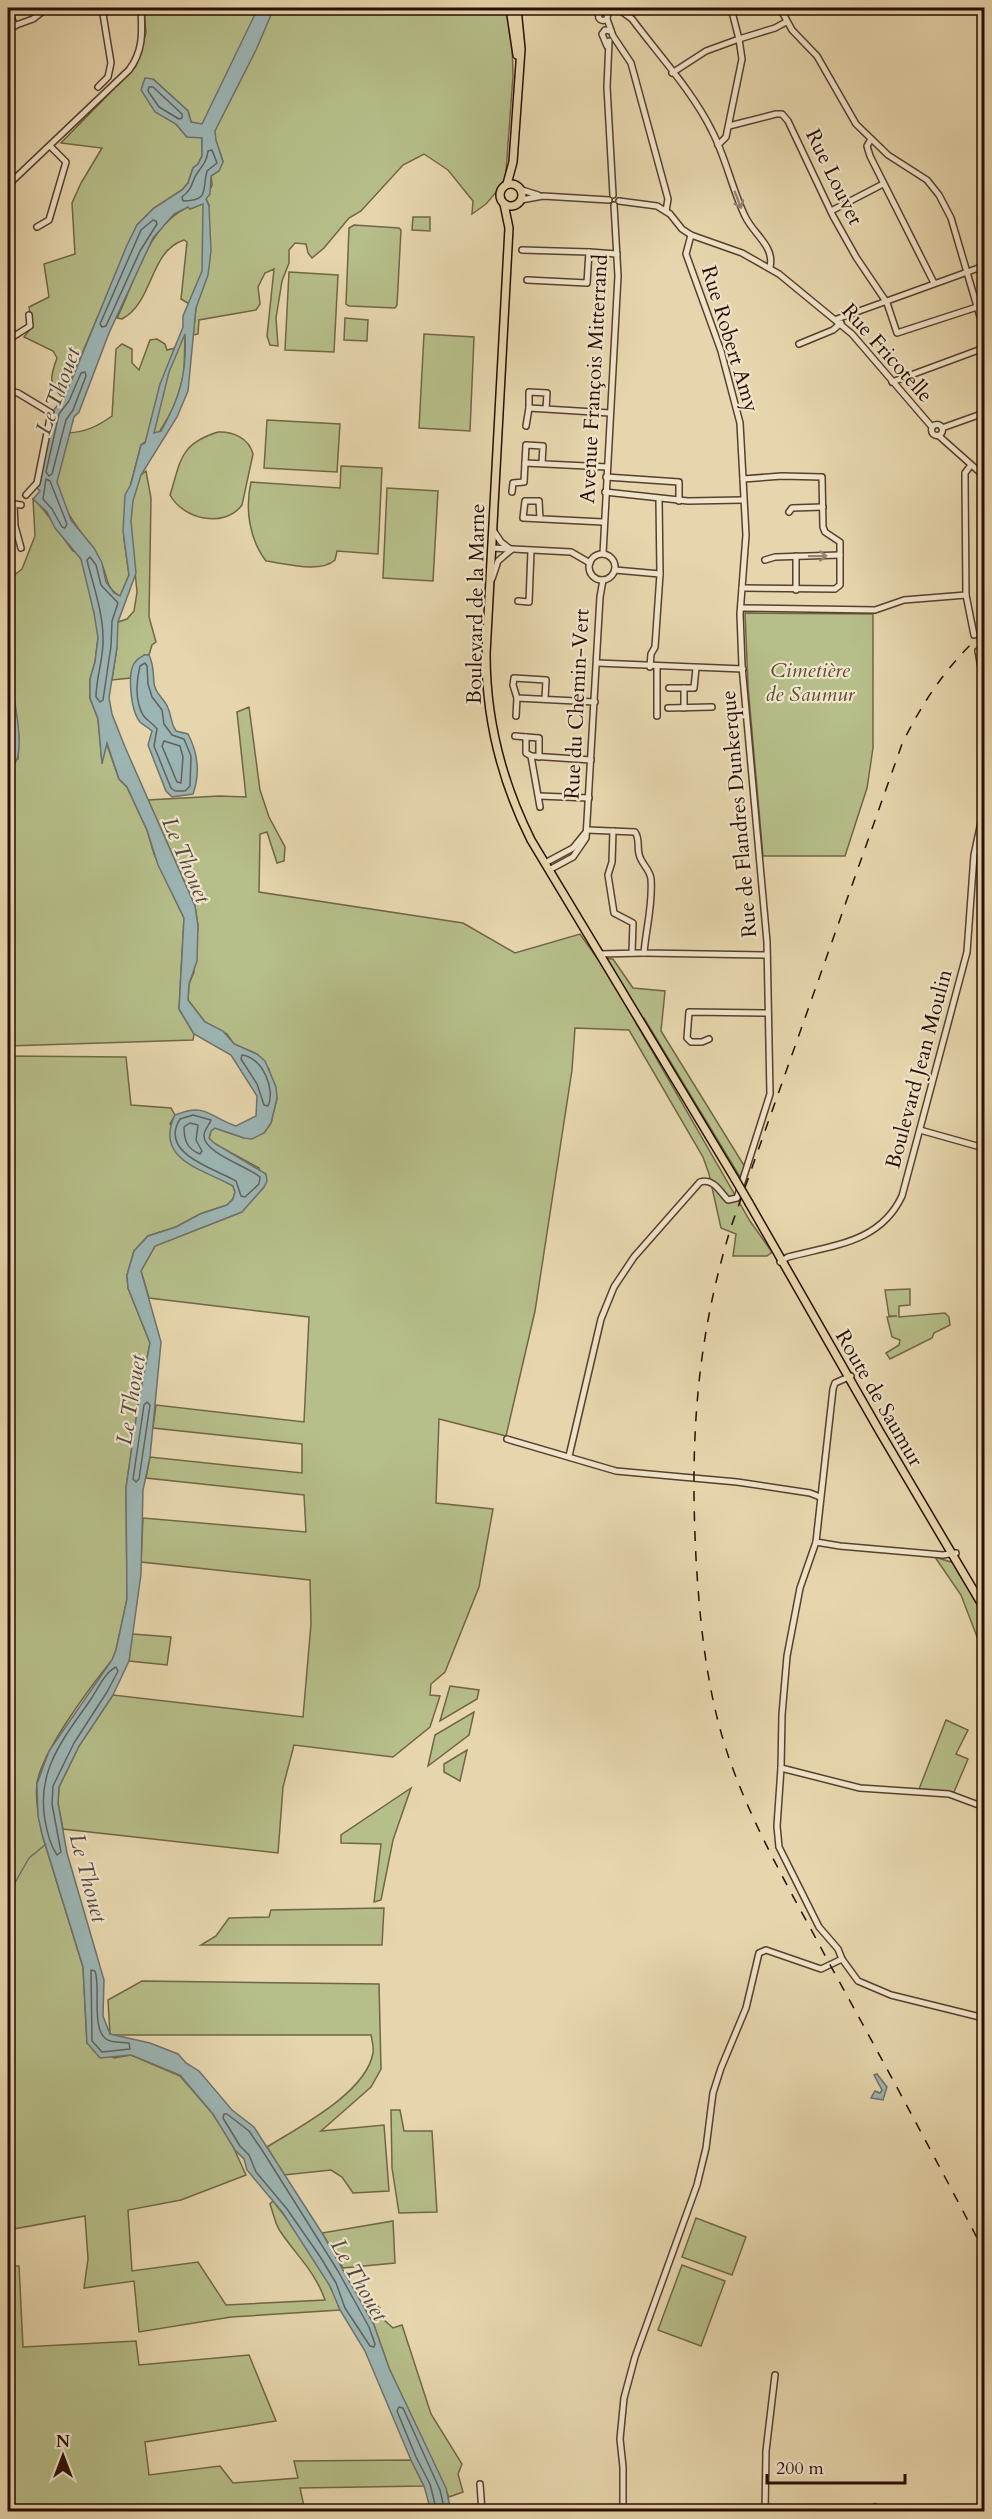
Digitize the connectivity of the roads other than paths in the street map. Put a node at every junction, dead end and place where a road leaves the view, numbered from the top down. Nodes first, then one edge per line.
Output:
1 (47, 8) edge
2 (102, 8) edge
3 (141, 8) edge
4 (510, 8) edge
5 (517, 8) edge
6 (593, 8) edge
7 (617, 8) edge
8 (648, 8) edge
9 (731, 8) edge
10 (780, 8) edge
11 (8, 10) edge
12 (626, 14) junction
13 (604, 15) edge
14 (786, 22) junction
15 (15, 26) junction
16 (8, 28) edge
17 (610, 39) junction
18 (739, 39) junction
19 (518, 71) junction
20 (672, 73) junction
21 (98, 87) dead end
22 (729, 126) junction
23 (871, 139) junction
24 (718, 144) junction
25 (50, 146) junction
26 (513, 162) junction
27 (507, 184) junction
28 (883, 184) junction
29 (8, 185) edge
30 (519, 187) junction
31 (543, 196) junction
32 (611, 197) junction
33 (520, 202) junction
34 (616, 203) junction
35 (504, 204) junction
36 (666, 211) junction
37 (831, 211) junction
38 (37, 227) dead end
39 (509, 228) junction
40 (691, 235) junction
41 (522, 250) dead end
42 (589, 252) junction
43 (617, 254) junction
44 (984, 266) edge
45 (770, 267) junction
46 (966, 272) junction
47 (527, 280) dead end
48 (934, 284) junction
49 (885, 301) junction
50 (977, 307) junction
51 (29, 315) dead end
52 (839, 321) junction
53 (984, 330) edge
54 (8, 340) edge
55 (799, 344) dead end
56 (984, 348) edge
57 (892, 382) junction
58 (8, 390) edge
59 (529, 408) junction
60 (546, 409) junction
61 (610, 413) junction
62 (984, 413) edge
63 (526, 426) dead end
64 (932, 427) junction
65 (942, 428) junction
66 (939, 435) junction
67 (525, 463) junction
68 (542, 463) junction
69 (971, 465) junction
70 (607, 467) junction
71 (984, 476) edge
72 (606, 477) junction
73 (743, 479) junction
74 (512, 492) dead end
75 (605, 492) junction
76 (26, 495) dead end
77 (659, 499) junction
78 (743, 500) junction
79 (679, 501) junction
80 (8, 503) edge
81 (823, 507) junction
82 (789, 512) dead end
83 (540, 519) dead end
84 (603, 522) junction
85 (493, 530) junction
86 (21, 548) dead end
87 (492, 548) junction
88 (512, 550) junction
89 (531, 551) junction
90 (603, 554) junction
91 (840, 555) junction
92 (796, 556) junction
93 (765, 560) dead end
94 (590, 563) junction
95 (615, 570) junction
96 (660, 574) junction
97 (603, 580) junction
98 (490, 585) junction
99 (742, 588) junction
100 (796, 590) junction
101 (966, 595) junction
102 (518, 601) dead end
103 (741, 608) junction
104 (974, 635) dead end
105 (978, 651) dead end
106 (597, 663) junction
107 (650, 667) junction
108 (657, 667) junction
109 (696, 668) junction
110 (742, 669) junction
111 (984, 684) edge
112 (669, 688) dead end
113 (684, 688) junction
114 (517, 698) junction
115 (545, 699) junction
116 (594, 702) junction
117 (712, 707) dead end
118 (668, 708) dead end
119 (684, 708) junction
120 (516, 716) dead end
121 (657, 716) dead end
122 (515, 736) dead end
123 (526, 737) junction
124 (531, 756) junction
125 (539, 757) junction
126 (591, 760) junction
127 (539, 796) junction
128 (589, 798) junction
129 (540, 807) dead end
130 (984, 808) edge
131 (587, 830) junction
132 (613, 831) junction
133 (547, 867) junction
134 (633, 923) junction
135 (648, 923) junction
136 (632, 953) junction
137 (644, 953) junction
138 (599, 954) junction
139 (767, 955) junction
140 (767, 1013) junction
141 (709, 1039) dead end
142 (920, 1130) junction
143 (984, 1148) edge
144 (782, 1261) junction
145 (849, 1377) junction
146 (507, 1439) dead end
147 (569, 1456) junction
148 (820, 1497) junction
149 (816, 1542) junction
150 (954, 1554) junction
151 (984, 1600) edge
152 (984, 1608) edge
153 (781, 1768) junction
154 (984, 1807) edge
155 (842, 1959) junction
156 (984, 2018) edge
157 (775, 2375) dead end
158 (480, 2484) dead end
159 (875, 2507) dead end
160 (890, 2509) dead end
161 (482, 2511) edge
162 (623, 2511) edge
163 (765, 2511) edge

1 - 15 street
2 - 21 street
3 - 25 street
4 - 19 main road
5 - 19 main road
6 - 13 street
7 - 12 street
8 - 12 street
9 - 18 street
10 - 14 street
11 - 15 street
12 - 20 street
13 - 17 street
13 - 17 street
14 - 18 street
14 - 23 street
15 - 16 street
17 - 32 street
17 - 36 street
18 - 20 street
18 - 22 street
19 - 26 main road
20 - 24 street
22 - 24 street
22 - 37 street, Rue Louvet
23 - 28 street
23 - 46 street
24 -> 45 street
25 - 29 street
25 - 38 street
26 - 27 main road
26 - 30 main road
27 - 30 main road
27 - 35 main road
28 - 37 street
28 - 48 street
30 - 31 street
30 - 33 main road
31 - 32 street
31 - 33 street
32 - 34 street
33 - 35 main road
33 - 39 main road, Boulevard de la Marne
34 - 36 street
34 - 43 street, Avenue François Mitterrand
35 - 39 main road, Boulevard de la Marne
36 - 40 street
37 - 49 street, Rue Louvet
39 - 85 main road, Boulevard de la Marne
40 - 45 street, Rue Fricotelle
40 - 73 street, Rue Robert Amy
41 - 42 street
42 - 43 street
42 - 47 street
43 - 61 street, Avenue François Mitterrand
44 - 46 street
45 - 52 street, Rue Fricotelle
46 - 48 street
46 - 50 street
48 - 49 street
49 - 50 street, Rue Louvet
49 - 52 street
50 - 53 street
51 - 54 street
52 - 55 street
52 - 57 street, Rue Fricotelle
56 - 57 street
57 - 64 street, Rue Fricotelle
58 - 76 street
59 - 60 street
59 - 60 street
59 - 63 street
60 - 61 street
61 - 70 street, Avenue François Mitterrand
62 - 65 street
64 - 65 street
64 - 66 street, Rue Fricotelle
65 - 66 street
66 - 69 street
67 - 68 street
67 - 68 street
67 - 74 street
68 - 70 street
69 - 71 street
69 - 101 street
70 - 72 street, Avenue François Mitterrand
72 - 75 street, Avenue François Mitterrand
72 - 79 street
73 - 78 street, Rue Robert Amy
73 - 81 street
75 - 77 street
75 - 84 street, Avenue François Mitterrand
77 - 79 street
77 - 96 street
78 - 79 street
78 - 99 street, Rue Robert Amy
80 - 86 street
81 - 82 street
81 - 91 street
83 - 84 street
84 - 90 street, Avenue François Mitterrand
85 - 87 main road, Boulevard de la Marne
85 - 88 street
87 - 88 street
87 - 98 main road, Boulevard de la Marne
88 - 89 street
88 - 98 street
89 - 94 street
89 - 102 street
90 - 94 street
90 - 95 street
92 -> 91 street
91 - 100 street
92 - 93 street
92 - 100 street
94 - 97 street
95 - 96 street
95 - 97 street
96 - 107 street
97 - 106 street, Rue du Chemin-Vert
98 - 133 main road, Boulevard de la Marne
99 - 100 street
99 - 103 street, Rue Robert Amy
101 - 103 street
101 - 104 street
103 - 110 street, Rue Robert Amy
105 - 111 street
106 - 107 street
106 - 116 street, Rue du Chemin-Vert
107 - 108 street
108 - 109 street
108 - 121 street
109 - 110 street
109 - 113 street
110 - 139 street, Rue de Flandres Dunkerque
112 - 113 street
113 - 119 street
114 - 115 street
114 - 115 street
114 - 120 street
115 - 116 street
116 - 126 street, Rue du Chemin-Vert
117 - 119 street
118 - 119 street
122 - 123 street
123 - 124 street
123 - 125 street
124 - 125 street
124 - 127 street
125 - 126 street
126 - 128 street, Rue du Chemin-Vert
127 - 128 street
127 - 129 street
128 - 131 street, Rue du Chemin-Vert
130 - 142 street, Boulevard Jean Moulin
131 - 132 street
131 - 133 street, Rue du Chemin-Vert
132 - 134 street
132 - 135 street
133 - 138 main road, Boulevard de la Marne
134 - 135 street
134 - 136 street
135 - 137 street
136 - 137 street
136 - 138 street
137 - 139 street
138 - 144 main road, Route de Saumur, bridge
139 - 140 street, Rue de Flandres Dunkerque
140 - 141 street
140 - 147 street, Rue de Flandres Dunkerque
142 - 143 street
142 - 144 street, Boulevard Jean Moulin
144 - 145 main road, Route de Saumur
145 - 148 street
145 - 150 main road, Route de Saumur
146 - 147 street
147 - 148 street
148 - 149 street
149 - 150 street
149 - 153 street
150 - 151 main road, Route de Saumur
150 - 152 main road, Route de Saumur
153 - 154 street
153 - 155 street
155 - 156 street
155 - 162 street
157 - 163 street
158 - 161 street
159 - 160 street

